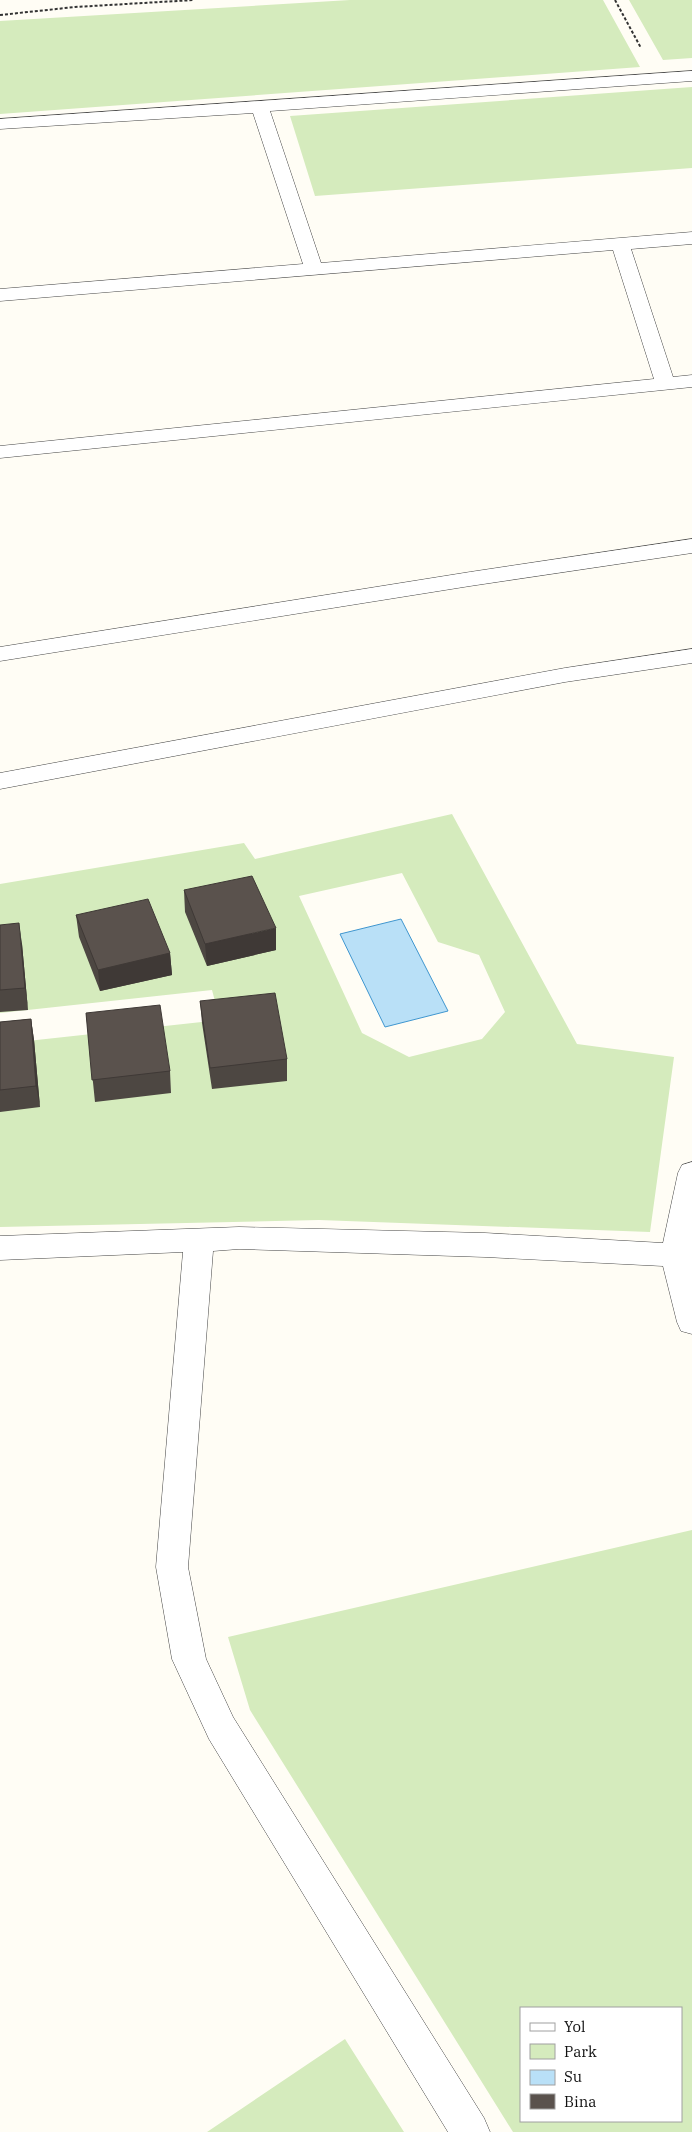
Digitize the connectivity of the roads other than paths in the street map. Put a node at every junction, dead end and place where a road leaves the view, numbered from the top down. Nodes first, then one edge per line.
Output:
1 (692, 76) edge
2 (260, 107) junction
3 (0, 124) edge
4 (692, 238) edge
5 (620, 244) junction
6 (314, 270) junction
7 (0, 295) edge
8 (692, 381) edge
9 (665, 383) junction
10 (0, 452) edge
11 (692, 546) edge
12 (0, 654) edge
13 (692, 656) edge
14 (0, 781) edge
15 (692, 1174) edge
16 (199, 1240) junction
17 (0, 1248) edge
18 (684, 1255) edge
19 (692, 1322) edge
20 (470, 2132) edge

1 - 2 street
2 - 3 street
2 - 6 street
4 - 5 street
5 - 6 street
5 - 9 street
6 - 7 street
8 - 9 street
9 - 10 street
11 - 12 street
13 - 14 street
15 - 18 street
16 - 17 street
16 - 18 street
16 - 20 street
18 - 19 street

